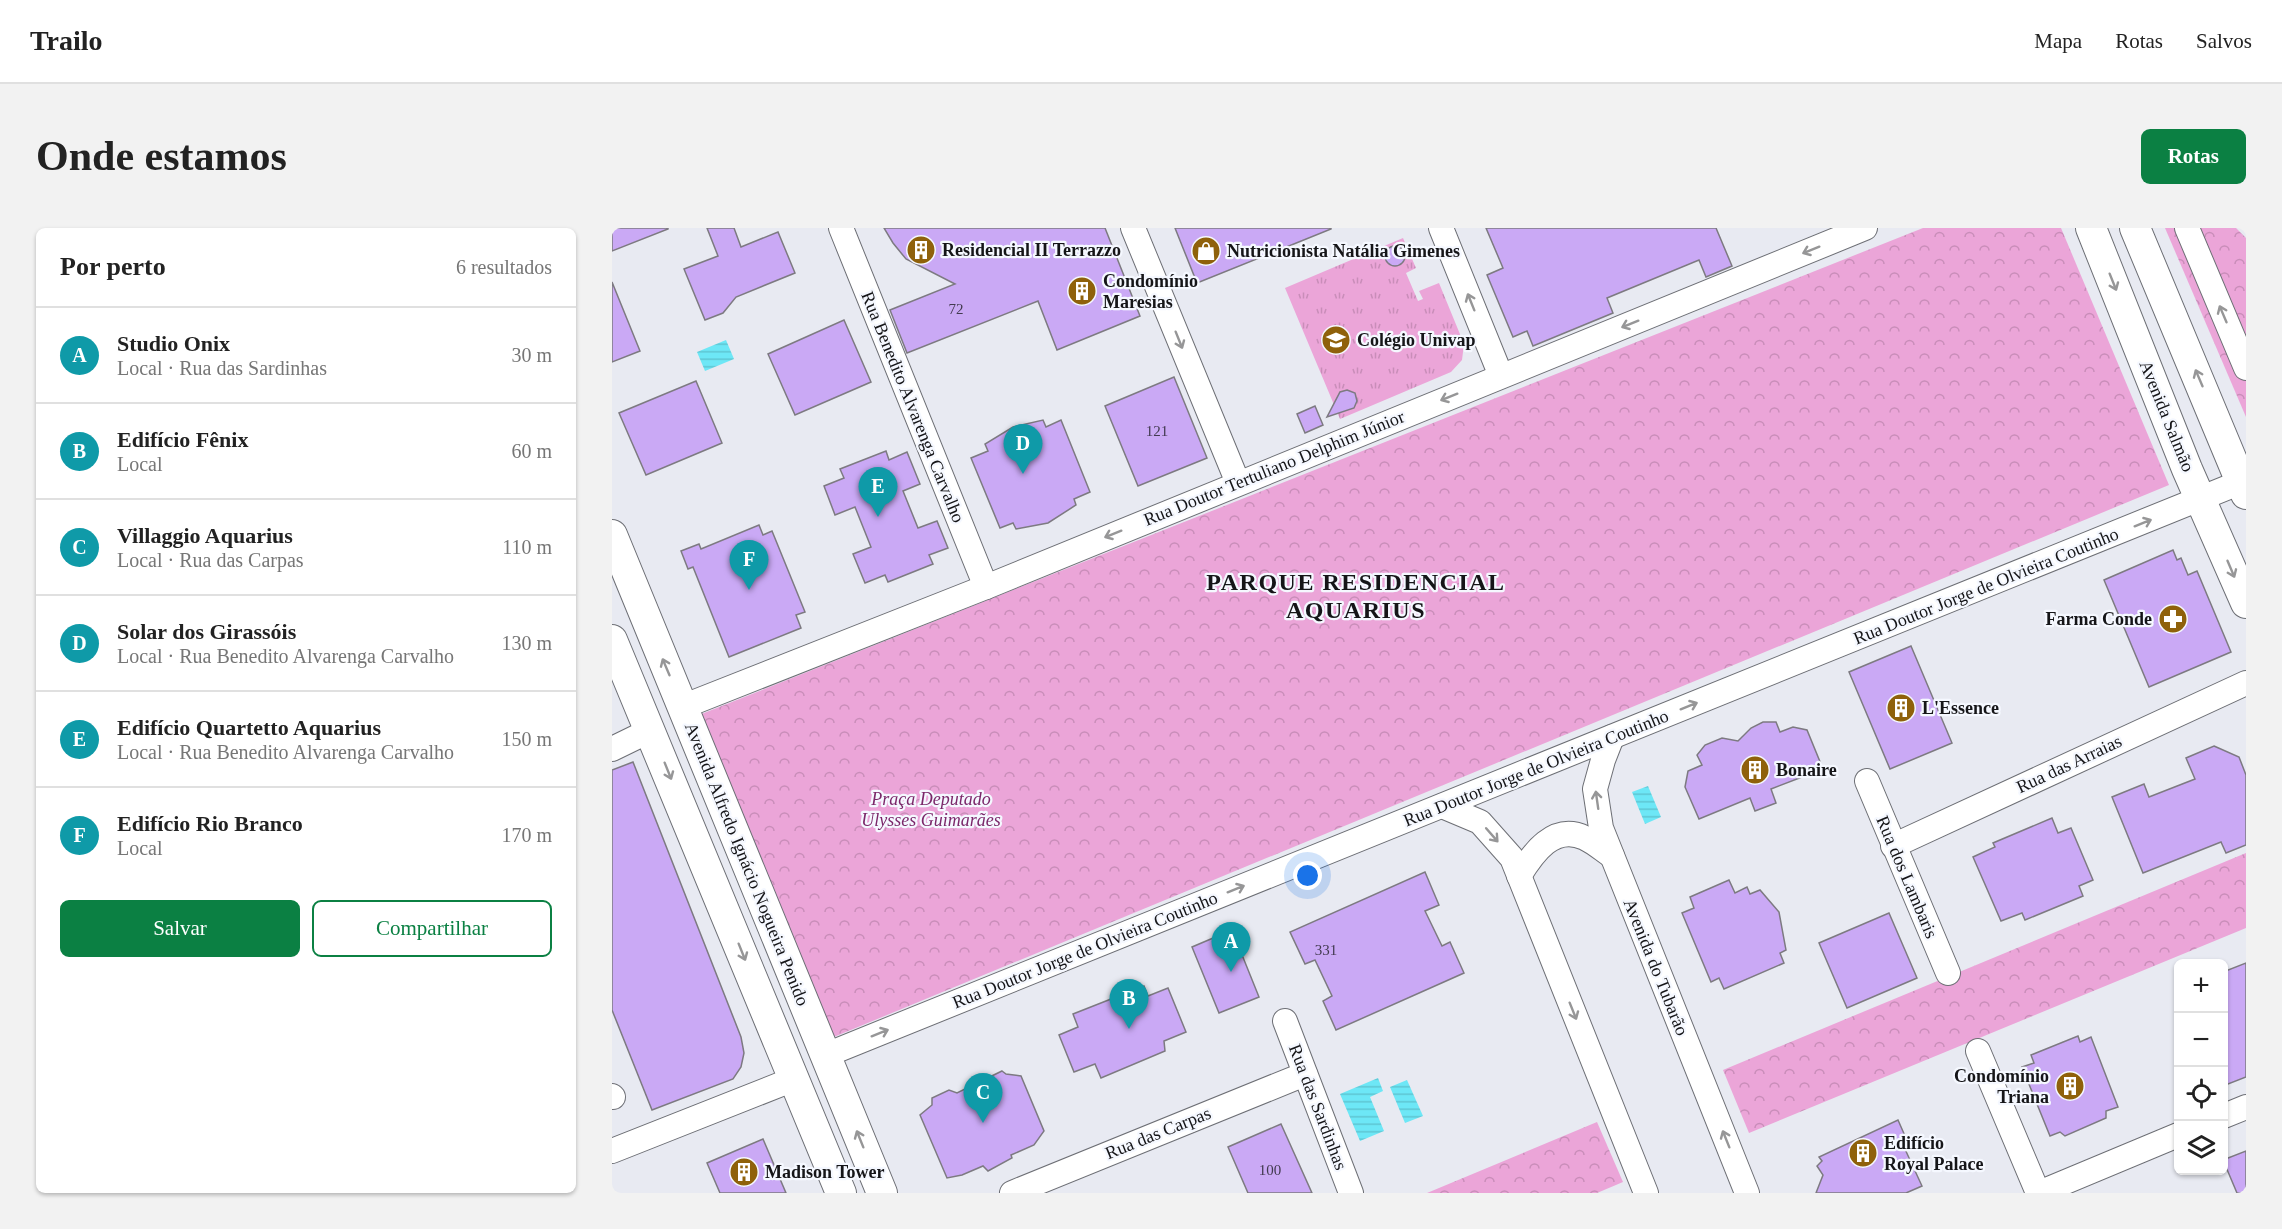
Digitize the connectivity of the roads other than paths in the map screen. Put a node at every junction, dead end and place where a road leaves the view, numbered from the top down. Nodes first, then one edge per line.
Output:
1 (841, 228) edge
2 (1133, 228) edge
3 (1442, 228) edge
4 (1865, 228) edge
5 (2091, 228) edge
6 (2135, 228) edge
7 (2187, 228) edge
8 (2246, 368) edge
9 (1501, 376) junction
10 (2243, 477) edge
11 (1238, 483) junction
12 (2201, 498) junction
13 (613, 545) edge
14 (986, 587) junction
15 (625, 599) edge
16 (2246, 603) edge
17 (612, 640) edge
18 (2246, 683) edge
19 (682, 707) junction
20 (651, 730) junction
21 (1612, 737) junction
22 (612, 749) edge
23 (1867, 781) dead end
24 (1442, 806) junction
25 (1893, 846) junction
26 (1612, 856) junction
27 (1519, 876) junction
28 (1948, 973) dead end
29 (1285, 1020) dead end
30 (1978, 1051) dead end
31 (826, 1055) junction
32 (1305, 1074) junction
33 (794, 1079) junction
34 (2246, 1107) edge
35 (2228, 1114) edge
36 (2174, 1137) edge
37 (612, 1151) edge
38 (841, 1193) edge
39 (882, 1193) edge
40 (1012, 1193) edge
41 (1351, 1193) edge
42 (1646, 1193) edge
43 (1748, 1193) edge
44 (2039, 1193) edge

1 - 14 street, Rua Benedito Alvarenga Carvalho
2 -> 11 street
9 -> 3 street
4 -> 9 street, Rua Doutor Tertuliano Delphim Júnior
5 -> 12 street, Avenida Salmão
10 -> 6 street
8 -> 7 street
9 -> 11 street, Rua Doutor Tertuliano Delphim Júnior
10 - 12 street, Rua Doutor Jorge de Olvieira Coutinho
11 -> 14 street, Rua Doutor Tertuliano Delphim Júnior
12 -> 16 street, Avenida Salmão
21 -> 12 street, Rua Doutor Jorge de Olvieira Coutinho
13 - 15 street, Avenida Alfredo Ignácio Nogueira Penido
14 - 19 street, Rua Doutor Tertuliano Delphim Júnior
19 -> 15 street, Avenida Alfredo Ignácio Nogueira Penido
17 - 20 street, Avenida Alfredo Ignácio Nogueira Penido
18 - 25 street, Rua das Arraias
19 - 31 street, Avenida Alfredo Ignácio Nogueira Penido
20 - 22 street
20 -> 33 street, Avenida Alfredo Ignácio Nogueira Penido
21 - 24 street, Rua Doutor Jorge de Olvieira Coutinho
26 -> 21 street, Avenida do Tubarão
23 - 25 street, Rua dos Lambaris
24 -> 27 street
31 -> 24 street, Rua Doutor Jorge de Olvieira Coutinho
25 - 28 street, Rua dos Lambaris
26 - 27 street
43 -> 26 street, Avenida do Tubarão
27 -> 42 street
29 - 32 street, Rua das Sardinhas
30 - 44 street
39 -> 31 street, Avenida Alfredo Ignácio Nogueira Penido
32 - 40 street, Rua das Carpas
32 - 41 street, Rua das Sardinhas
33 - 37 street
33 - 38 street, Avenida Alfredo Ignácio Nogueira Penido
34 - 35 street
36 - 44 street

